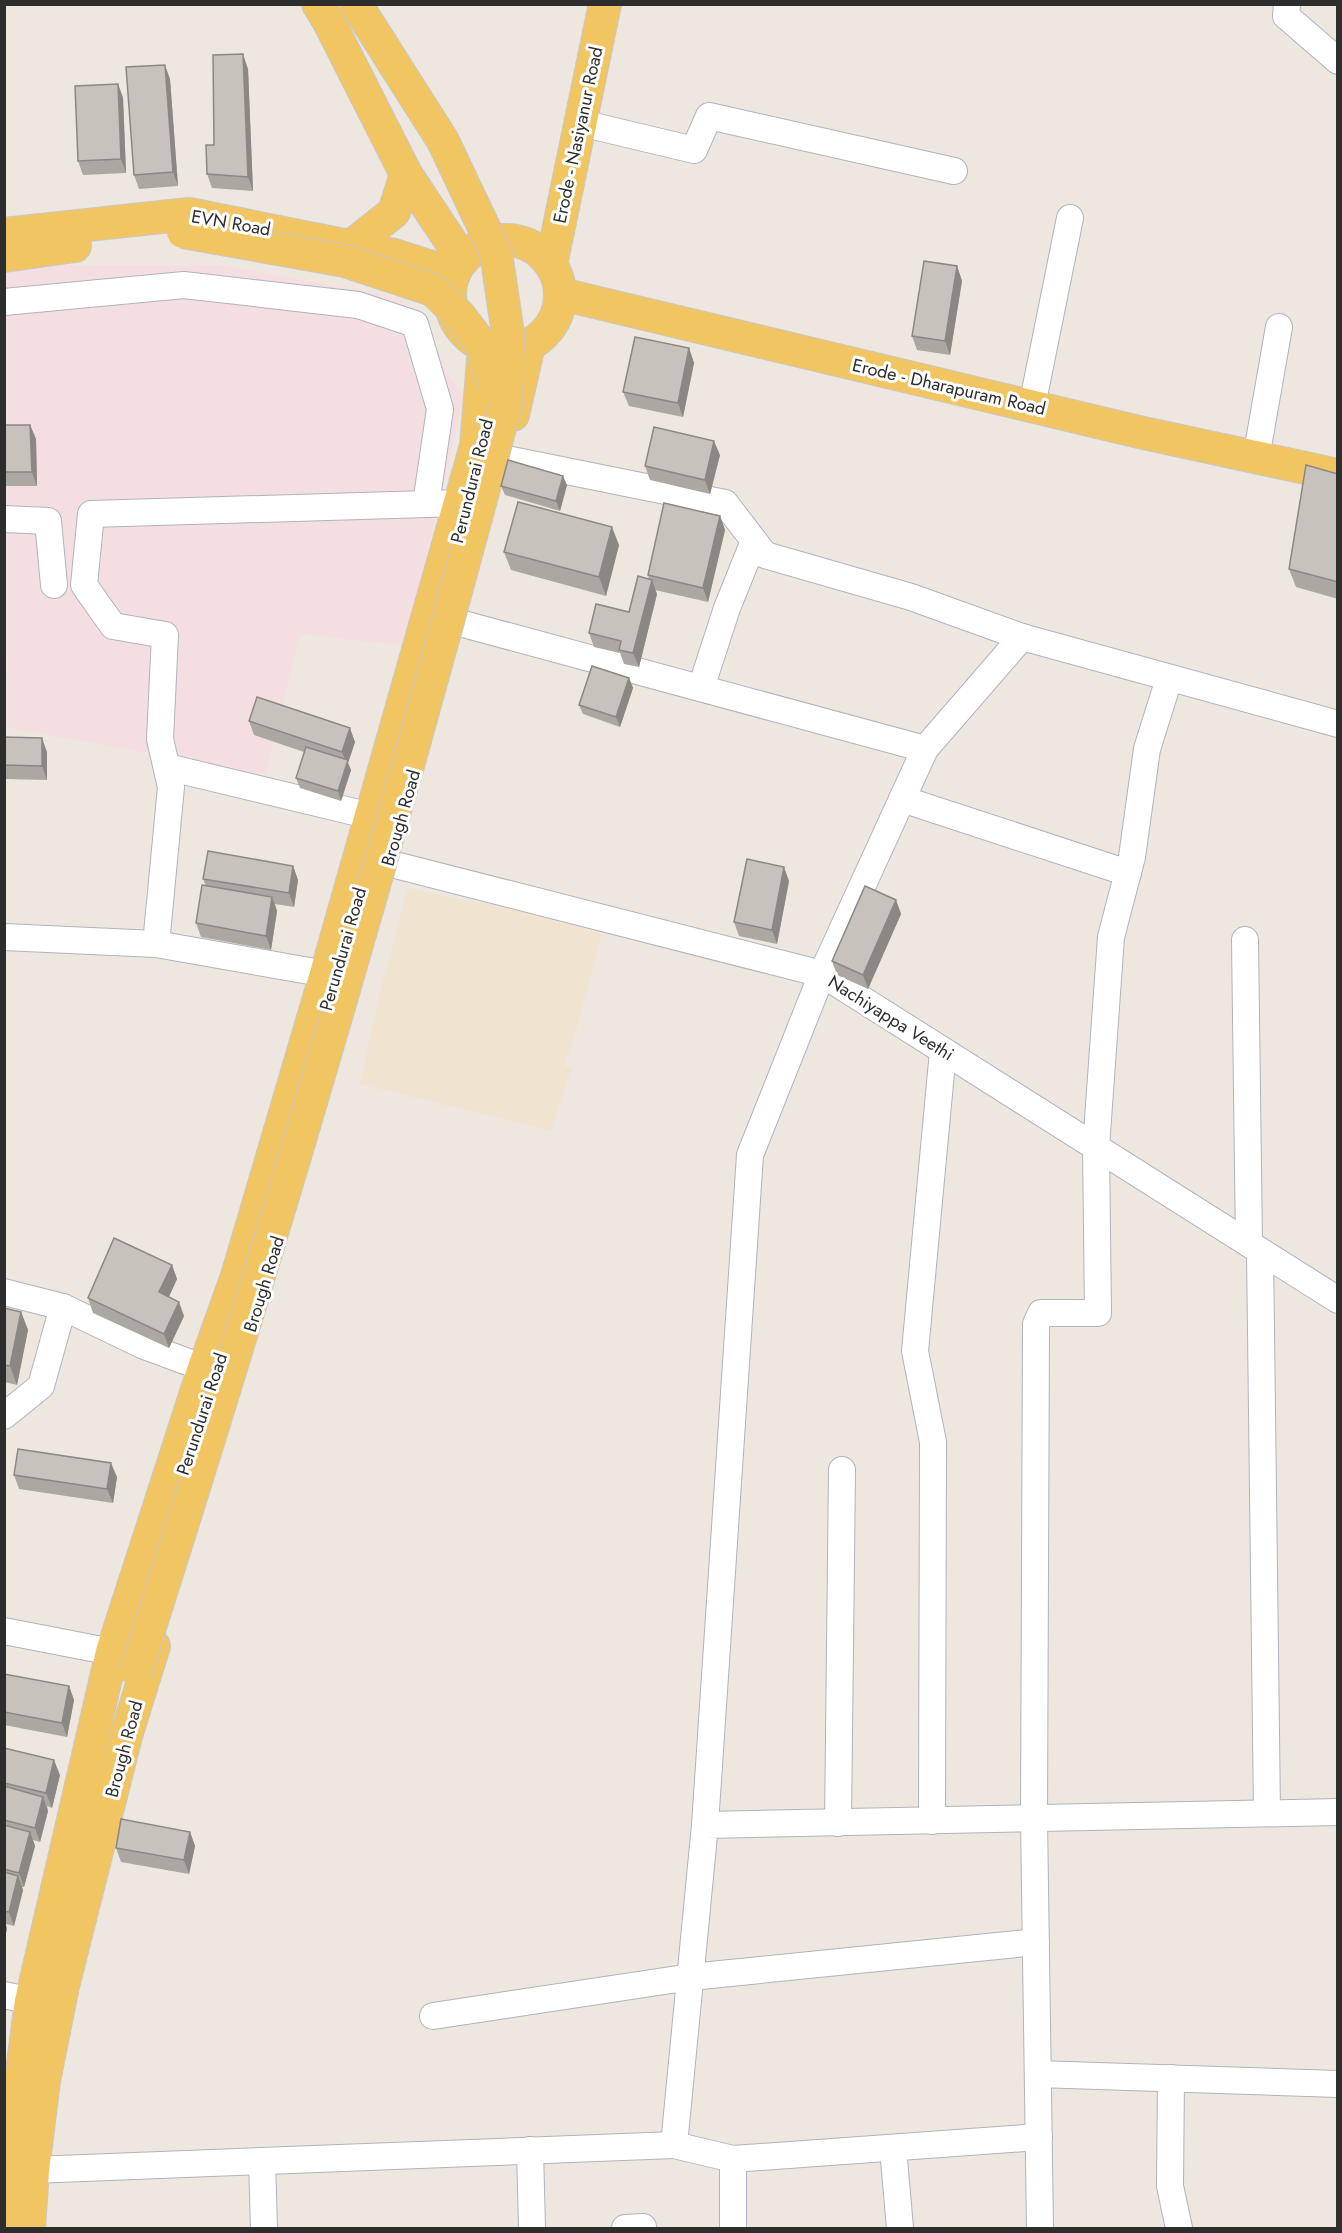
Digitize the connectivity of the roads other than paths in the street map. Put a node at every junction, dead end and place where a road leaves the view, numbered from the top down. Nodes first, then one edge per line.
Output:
1 (318, 4) edge
2 (340, 4) edge
3 (356, 4) edge
4 (369, 4) edge
5 (605, 4) edge
6 (1287, 4) edge
7 (1338, 61) edge
8 (581, 123) junction
9 (954, 171) dead end
10 (406, 174) junction
11 (1070, 218) dead end
12 (4, 234) edge
13 (498, 240) junction
14 (351, 246) junction
15 (4, 256) edge
16 (551, 264) junction
17 (458, 267) junction
18 (561, 294) junction
19 (4, 302) edge
20 (1279, 327) dead end
21 (529, 345) junction
22 (484, 348) junction
23 (495, 384) junction
24 (1032, 406) junction
25 (502, 458) junction
26 (1256, 458) junction
27 (1338, 475) edge
28 (460, 503) junction
29 (426, 504) junction
30 (4, 519) edge
31 (754, 541) junction
32 (54, 585) dead end
33 (456, 621) junction
34 (1022, 637) junction
35 (1168, 679) junction
36 (701, 688) junction
37 (1338, 724) edge
38 (925, 749) junction
39 (167, 767) junction
40 (902, 799) junction
41 (371, 816) junction
42 (374, 859) junction
43 (1128, 873) junction
44 (4, 937) edge
45 (1245, 940) dead end
46 (156, 944) junction
47 (326, 974) junction
48 (822, 974) junction
49 (943, 1051) junction
50 (1095, 1147) junction
51 (1255, 1247) junction
52 (4, 1292) edge
53 (1338, 1300) edge
54 (63, 1307) junction
55 (204, 1368) junction
56 (4, 1416) edge
57 (842, 1470) dead end
58 (4, 1631) edge
59 (123, 1663) junction
60 (92, 1736) joint
61 (126, 1736) junction
62 (1338, 1812) edge
63 (1267, 1813) junction
64 (1034, 1819) junction
65 (932, 1821) junction
66 (838, 1823) junction
67 (705, 1825) junction
68 (1036, 1942) junction
69 (691, 1977) junction
70 (18, 1998) edge
71 (433, 2016) dead end
72 (1038, 2074) junction
73 (1171, 2078) junction
74 (1338, 2084) edge
75 (1039, 2137) junction
76 (675, 2145) junction
77 (893, 2148) junction
78 (530, 2150) junction
79 (734, 2159) junction
80 (262, 2161) junction
81 (33, 2170) junction
82 (5, 2208) edge
83 (29, 2229) edge
84 (264, 2229) edge
85 (532, 2229) edge
86 (733, 2229) edge
87 (900, 2229) edge
88 (1040, 2229) edge
89 (1179, 2229) edge

1 - 10 main road
2 - 23 main road, Perundurai Road
3 - 59 main road, Perundurai Road, bridge
4 - 13 main road
5 - 8 main road, Erode - Nasiyanur Road
6 - 7 street
8 - 9 street
8 - 16 main road, Erode - Nasiyanur Road
10 - 14 main road
10 - 17 main road
11 - 24 street
12 - 14 main road, EVN Road
13 - 16 main road
13 - 17 main road
14 - 17 main road, EVN Road
15 - 23 main road, bridge
16 - 18 main road
17 - 22 main road
18 - 21 main road
18 - 24 main road, Erode - Dharapuram Road
19 - 29 street
20 - 26 street
21 - 22 main road
21 - 25 main road, Brough Road
22 - 28 main road, Brough Road
23 - 59 main road, Perundurai Road
24 - 26 main road, Erode - Dharapuram Road
25 - 31 street
25 - 33 main road, Brough Road
26 - 27 main road, Erode - Dharapuram Road
28 - 29 street
28 - 41 main road, Brough Road
29 - 39 street
30 - 32 street
31 - 34 street
31 - 36 street
33 - 36 street
33 - 42 main road, Brough Road
34 - 35 street
34 - 38 street
35 - 37 street
35 - 43 street
36 - 38 street
38 - 40 street
39 - 41 street
39 - 46 street
40 - 43 street
40 - 48 street
41 - 42 main road, Brough Road
42 - 47 main road, Brough Road
42 - 48 street, Nachiyappa Veethi
42 - 61 main road, Brough Road
43 - 50 street
44 - 46 street
45 - 51 street
46 - 47 street
47 - 55 main road, Brough Road
48 - 49 street, Nachiyappa Veethi
48 - 67 street
49 - 50 street, Nachiyappa Veethi
49 - 65 street
50 - 51 street, Nachiyappa Veethi
50 - 64 street
51 - 53 street, Nachiyappa Veethi
51 - 63 street
52 - 54 street
54 - 55 street
54 - 56 street
55 - 59 main road, Brough Road
57 - 66 street
58 - 59 street
59 - 60 main road, Perundurai Road
59 - 61 main road, Perundurai Road
60 - 70 main road, Brough Road
61 - 81 main road, Brough Road
62 - 63 street
63 - 64 street
64 - 65 street
64 - 68 street
65 - 66 street
66 - 67 street
67 - 69 street
68 - 69 street
68 - 72 street
69 - 71 street
69 - 76 street
70 - 82 main road, Brough Road
72 - 73 street
72 - 75 street
73 - 74 street
73 - 89 street
75 - 77 street
75 - 88 street
76 - 78 street
76 - 79 street
77 - 79 street
77 - 87 street
78 - 80 street
78 - 85 street
79 - 86 street
80 - 81 street
80 - 84 street
81 - 83 main road, Brough Road

